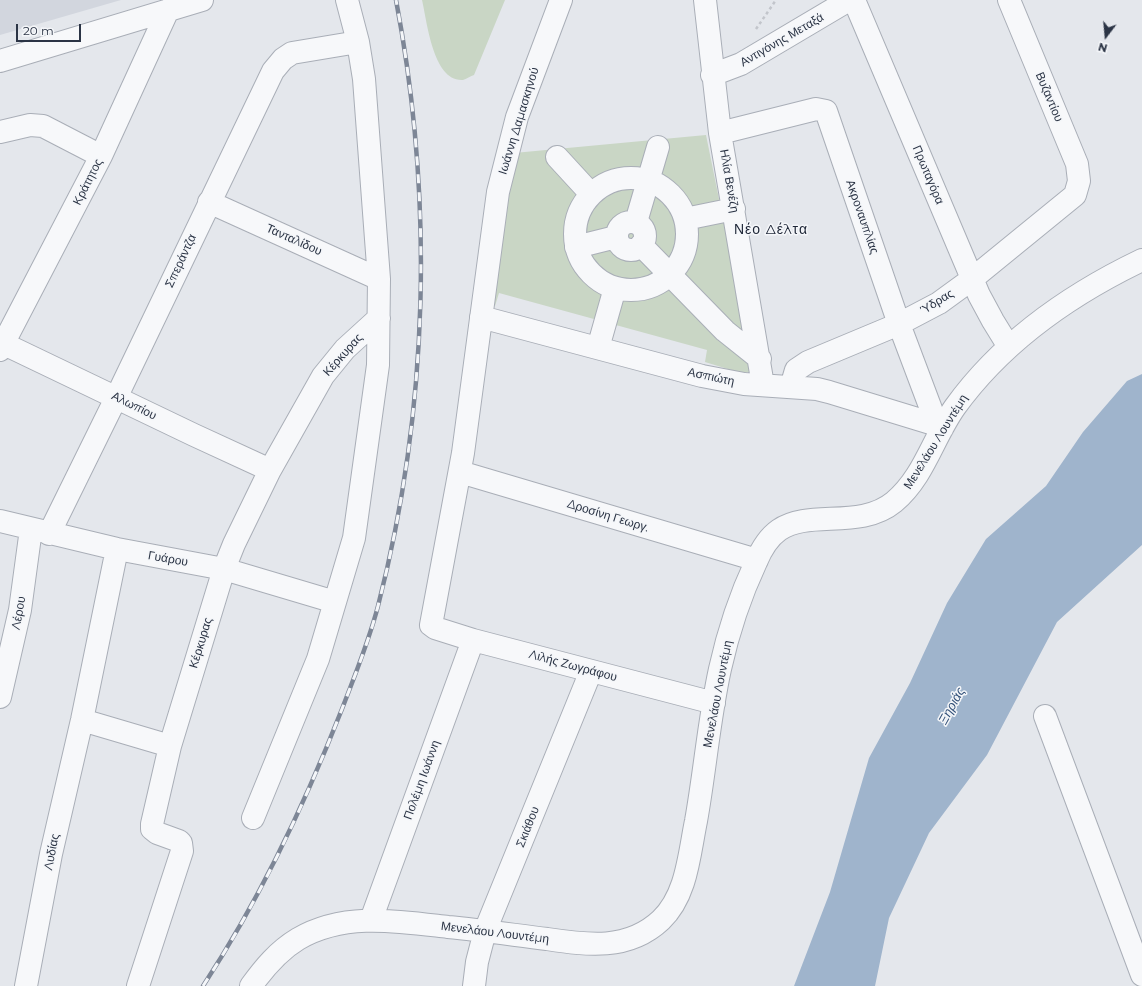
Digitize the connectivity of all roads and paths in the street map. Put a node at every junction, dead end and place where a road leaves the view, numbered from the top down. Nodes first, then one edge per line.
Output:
1 (202, 0) edge
2 (347, 0) edge
3 (561, 0) edge
4 (706, 0) edge
5 (849, 0) edge
6 (854, 0) edge
7 (1009, 0) edge
8 (168, 10) junction
9 (358, 42) junction
10 (0, 62) edge
11 (712, 75) junction
12 (0, 132) edge
13 (720, 133) junction
14 (658, 147) dead end
15 (101, 156) junction
16 (557, 157) dead end
17 (648, 181) junction
18 (591, 194) junction
19 (1075, 195) joint
20 (209, 202) junction
21 (734, 209) junction
22 (685, 219) junction
23 (636, 222) junction
24 (616, 237) junction
25 (642, 245) junction
26 (576, 247) junction
27 (1142, 260) edge
28 (670, 274) junction
29 (379, 279) junction
30 (972, 279) junction
31 (615, 288) junction
32 (480, 317) junction
33 (379, 318) junction
34 (899, 324) junction
35 (1, 345) edge
36 (1009, 347) junction
37 (598, 348) junction
38 (760, 359) junction
39 (764, 385) junction
40 (791, 387) junction
41 (116, 398) junction
42 (939, 427) junction
43 (270, 470) junction
44 (460, 472) junction
45 (0, 521) edge
46 (40, 532) junction
47 (117, 549) junction
48 (756, 560) junction
49 (224, 569) junction
50 (335, 602) junction
51 (432, 627) joint
52 (472, 640) junction
53 (591, 671) junction
54 (0, 697) edge
55 (714, 703) junction
56 (1045, 716) dead end
57 (82, 720) junction
58 (170, 746) junction
59 (253, 818) dead end
60 (371, 920) junction
61 (486, 931) junction
62 (1142, 975) edge
63 (26, 986) edge
64 (138, 986) edge
65 (251, 986) edge
66 (474, 986) edge

1 - 8 street
2 - 9 street, Κέρκυρας
3 - 32 street, Ιωάννη Δαμασκηνού
4 - 11 street, Ηλία Βενέζη
5 - 11 street, Αντιγόνης Μεταξά
6 - 30 street, Πρωταγόρα
7 - 19 street, Βυζαντίου
8 - 10 street
8 - 15 street, Κράτητος
9 - 20 street, Σπεράντζα
9 - 29 street, Κέρκυρας
11 - 13 street, Ηλία Βενέζη
12 - 15 street
13 - 21 street, Ηλία Βενέζη
13 - 34 street, Ακροναυπλίας
14 - 17 street
15 - 35 street, Κράτητος
16 - 18 street
17 - 18 street
17 - 22 street
17 - 23 street
18 - 26 street
19 - 30 street, Ύδρας
20 - 29 street, Τανταλίδου
20 - 41 street, Σπεράντζα
21 - 22 street
21 - 38 street, Ηλία Βενέζη
22 - 28 street
23 - 24 street
23 - 25 street
24 - 25 street
24 - 26 street
25 - 28 street
26 - 31 street
27 - 36 street, Μενελάου Λουντέμη
28 - 31 street
28 - 38 street
29 - 33 street, Κέρκυρας
30 - 34 street, Ύδρας
30 - 36 street, Πρωταγόρα
31 - 37 street
32 - 37 street, Ασπιώτη
32 - 44 street, Ιωάννη Δαμασκηνού
33 - 43 street, Κέρκυρας
33 - 50 street, Κέρκυρας
34 - 40 street, Ύδρας
34 - 42 street, Ακροναυπλίας
35 - 41 street, Αλωπίου
36 - 42 street, Μενελάου Λουντέμη
37 - 39 street, Ασπιώτη
38 - 39 street, Ηλία Βενέζη
39 - 40 street, Ασπιώτη
40 - 42 street, Ασπιώτη
41 - 43 street, Αλωπίου
41 - 46 street, Σπεράντζα
42 - 48 street, Μενελάου Λουντέμη
43 - 49 street, Κέρκυρας
44 - 48 street, Δροσίνη Γεωργ.
44 - 51 street, Ιωάννη Δαμασκηνού
45 - 46 street, Γυάρου
46 - 47 street, Γυάρου
46 - 54 street, Λέρου
47 - 49 street, Γυάρου
47 - 57 street, Λυδίας
48 - 55 street, Μενελάου Λουντέμη
49 - 50 street, Γυάρου
49 - 58 street, Κέρκυρας
50 - 59 street, Κέρκυρας
51 - 52 street, Λιλής Ζωγράφου
52 - 53 street, Λιλής Ζωγράφου
52 - 60 street, Πολέμη Ιωάννη
53 - 55 street, Λιλής Ζωγράφου
53 - 61 street, Σκιάθου
55 - 61 street, Μενελάου Λουντέμη
56 - 62 street
57 - 58 street
57 - 63 street, Λυδίας
58 - 64 street, Κέρκυρας
60 - 61 street, Μενελάου Λουντέμη
60 - 65 street, Μενελάου Λουντέμη
61 - 66 street, Σκιάθου

